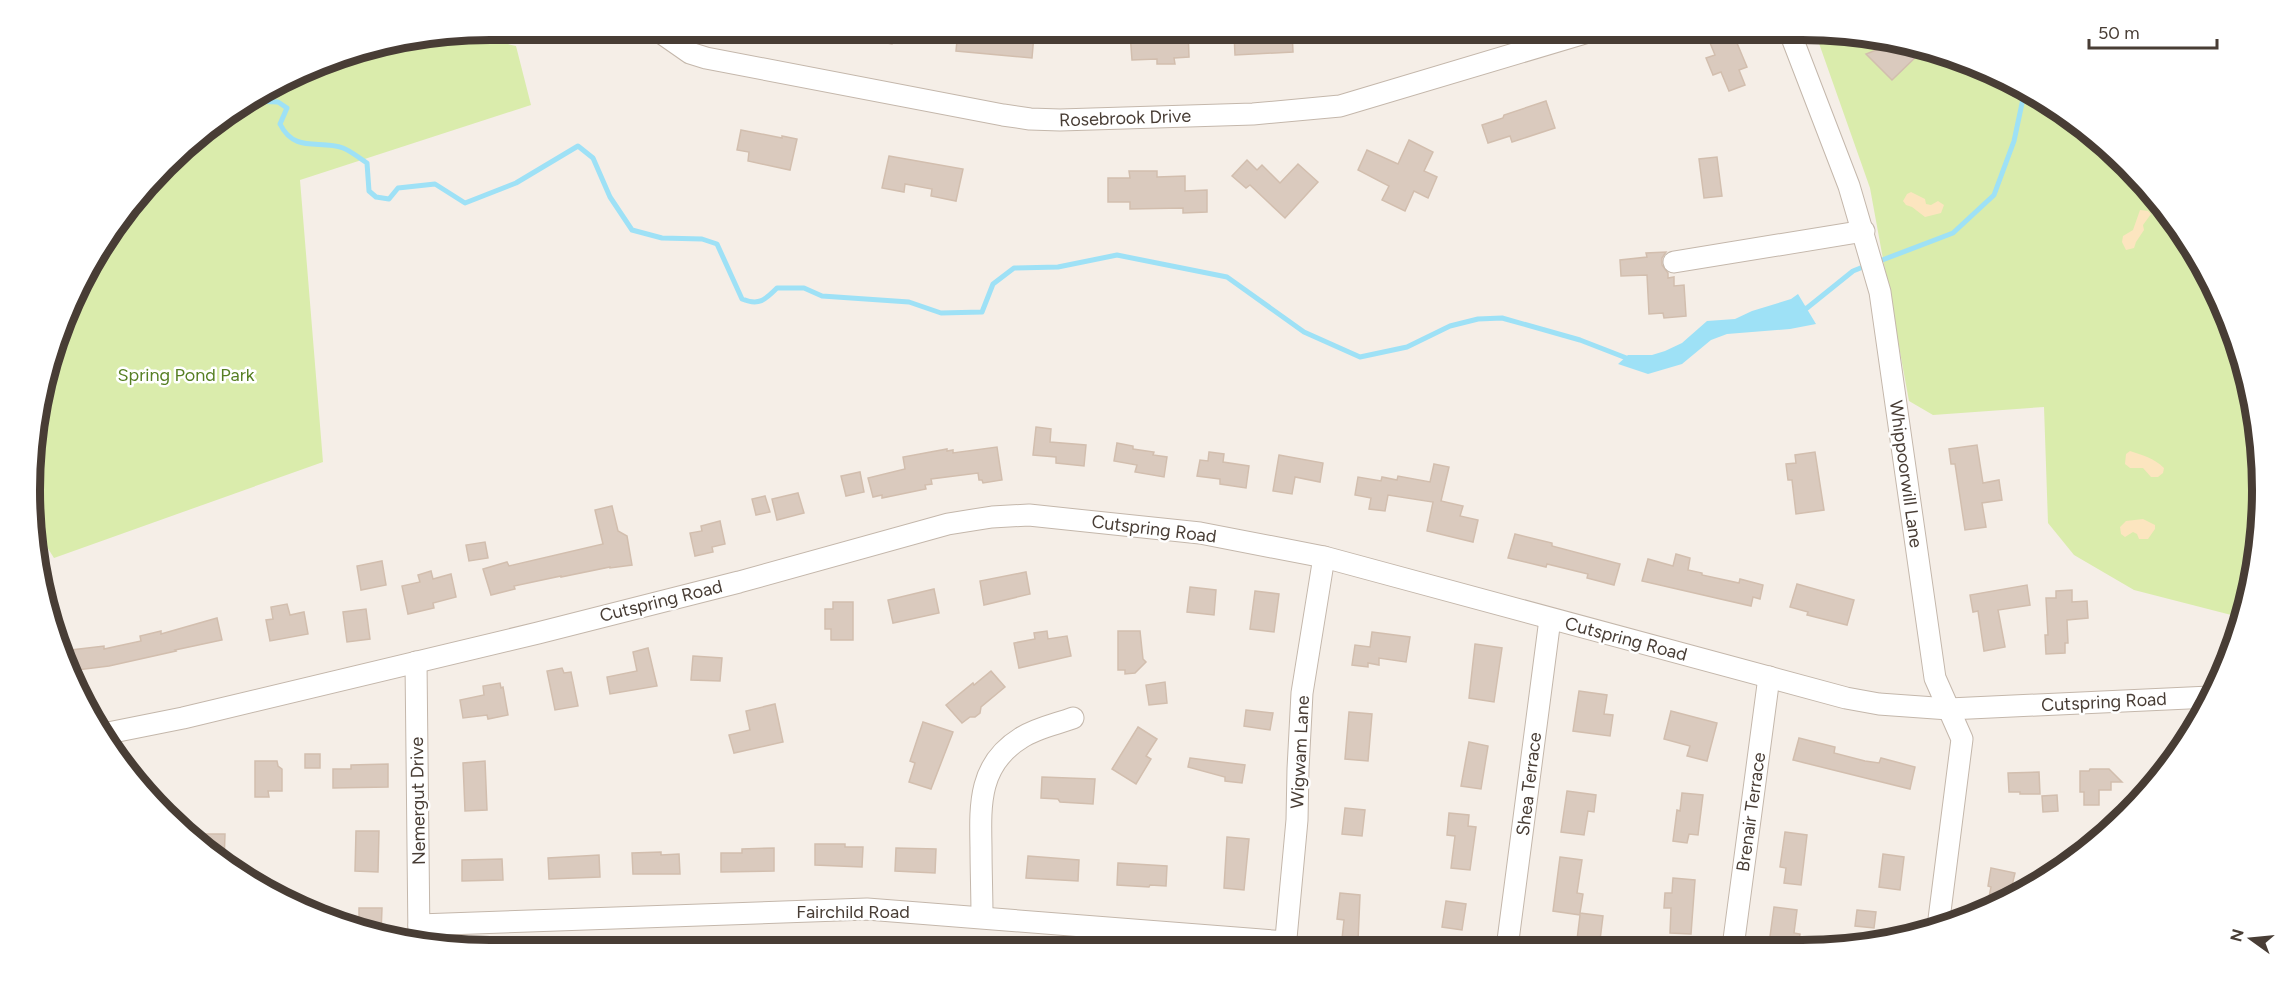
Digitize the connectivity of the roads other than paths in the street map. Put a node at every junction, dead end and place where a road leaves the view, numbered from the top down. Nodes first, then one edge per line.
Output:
1 (671, 40) edge
2 (1561, 40) edge
3 (1793, 40) edge
4 (1865, 235) junction
5 (1674, 262) dead end
6 (1324, 556) junction
7 (1550, 619) junction
8 (416, 662) junction
9 (1769, 677) junction
10 (2202, 697) edge
11 (1949, 709) junction
12 (1073, 718) dead end
13 (111, 732) edge
14 (982, 917) junction
15 (1939, 919) edge
16 (419, 932) edge
17 (1222, 940) edge
18 (1286, 940) edge
19 (1509, 940) edge
20 (1734, 940) edge

1 - 2 street, Rosebrook Drive
3 - 4 street, Whippoorwill Lane
4 - 5 street
4 - 11 street, Whippoorwill Lane
6 - 7 street, Cutspring Road
6 - 8 street, Cutspring Road
6 - 18 street, Wigwam Lane
7 - 9 street, Cutspring Road
7 - 19 street, Shea Terrace
8 - 13 street, Cutspring Road
8 - 16 street, Nemergut Drive
9 - 11 street, Cutspring Road
9 - 20 street, Brenair Terrace
10 - 11 street, Cutspring Road
11 - 15 street, Whippoorwill Lane
12 - 14 street
14 - 16 street, Fairchild Road
14 - 17 street, Fairchild Road

